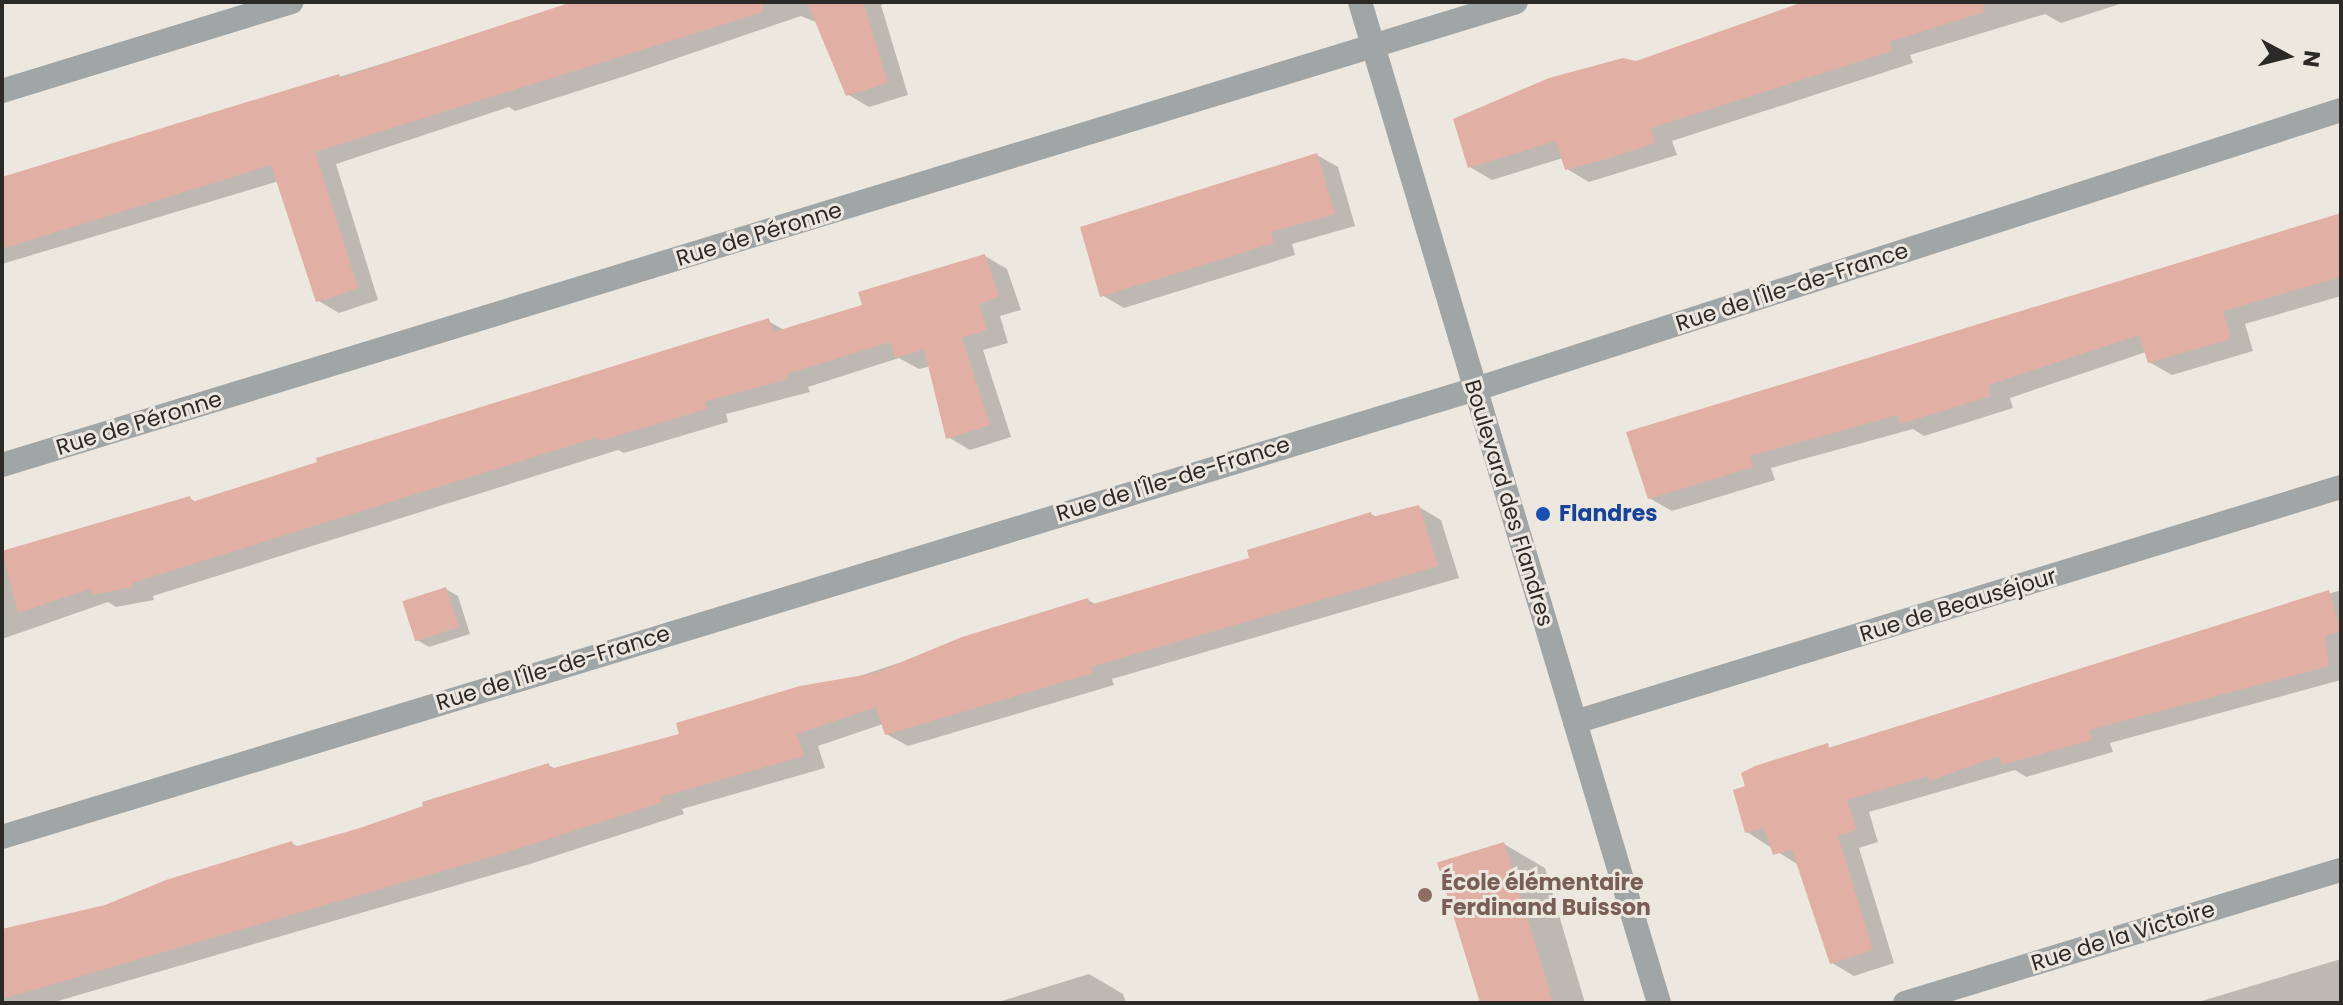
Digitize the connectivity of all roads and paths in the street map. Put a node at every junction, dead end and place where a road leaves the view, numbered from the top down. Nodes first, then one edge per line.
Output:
1 (292, 2) edge
2 (1360, 2) edge
3 (1516, 2) edge
4 (1374, 46) junction
5 (2, 91) edge
6 (2341, 110) edge
7 (1476, 389) junction
8 (2, 465) edge
9 (2341, 487) edge
10 (1575, 722) junction
11 (2, 837) edge
12 (2341, 870) edge
13 (1659, 1003) edge
14 (1905, 1003) edge

1 - 5 street
2 - 4 street, Boulevard des Flandres
3 - 4 street, Rue de Péronne
4 - 7 street, Boulevard des Flandres
4 - 8 street, Rue de Péronne
6 - 7 street, Rue de l'Île-de-France
7 - 10 street, Boulevard des Flandres
7 - 11 street, Rue de l'Île-de-France
9 - 10 street, Rue de Beauséjour
10 - 13 street, Boulevard des Flandres
12 - 14 street, Rue de la Victoire

